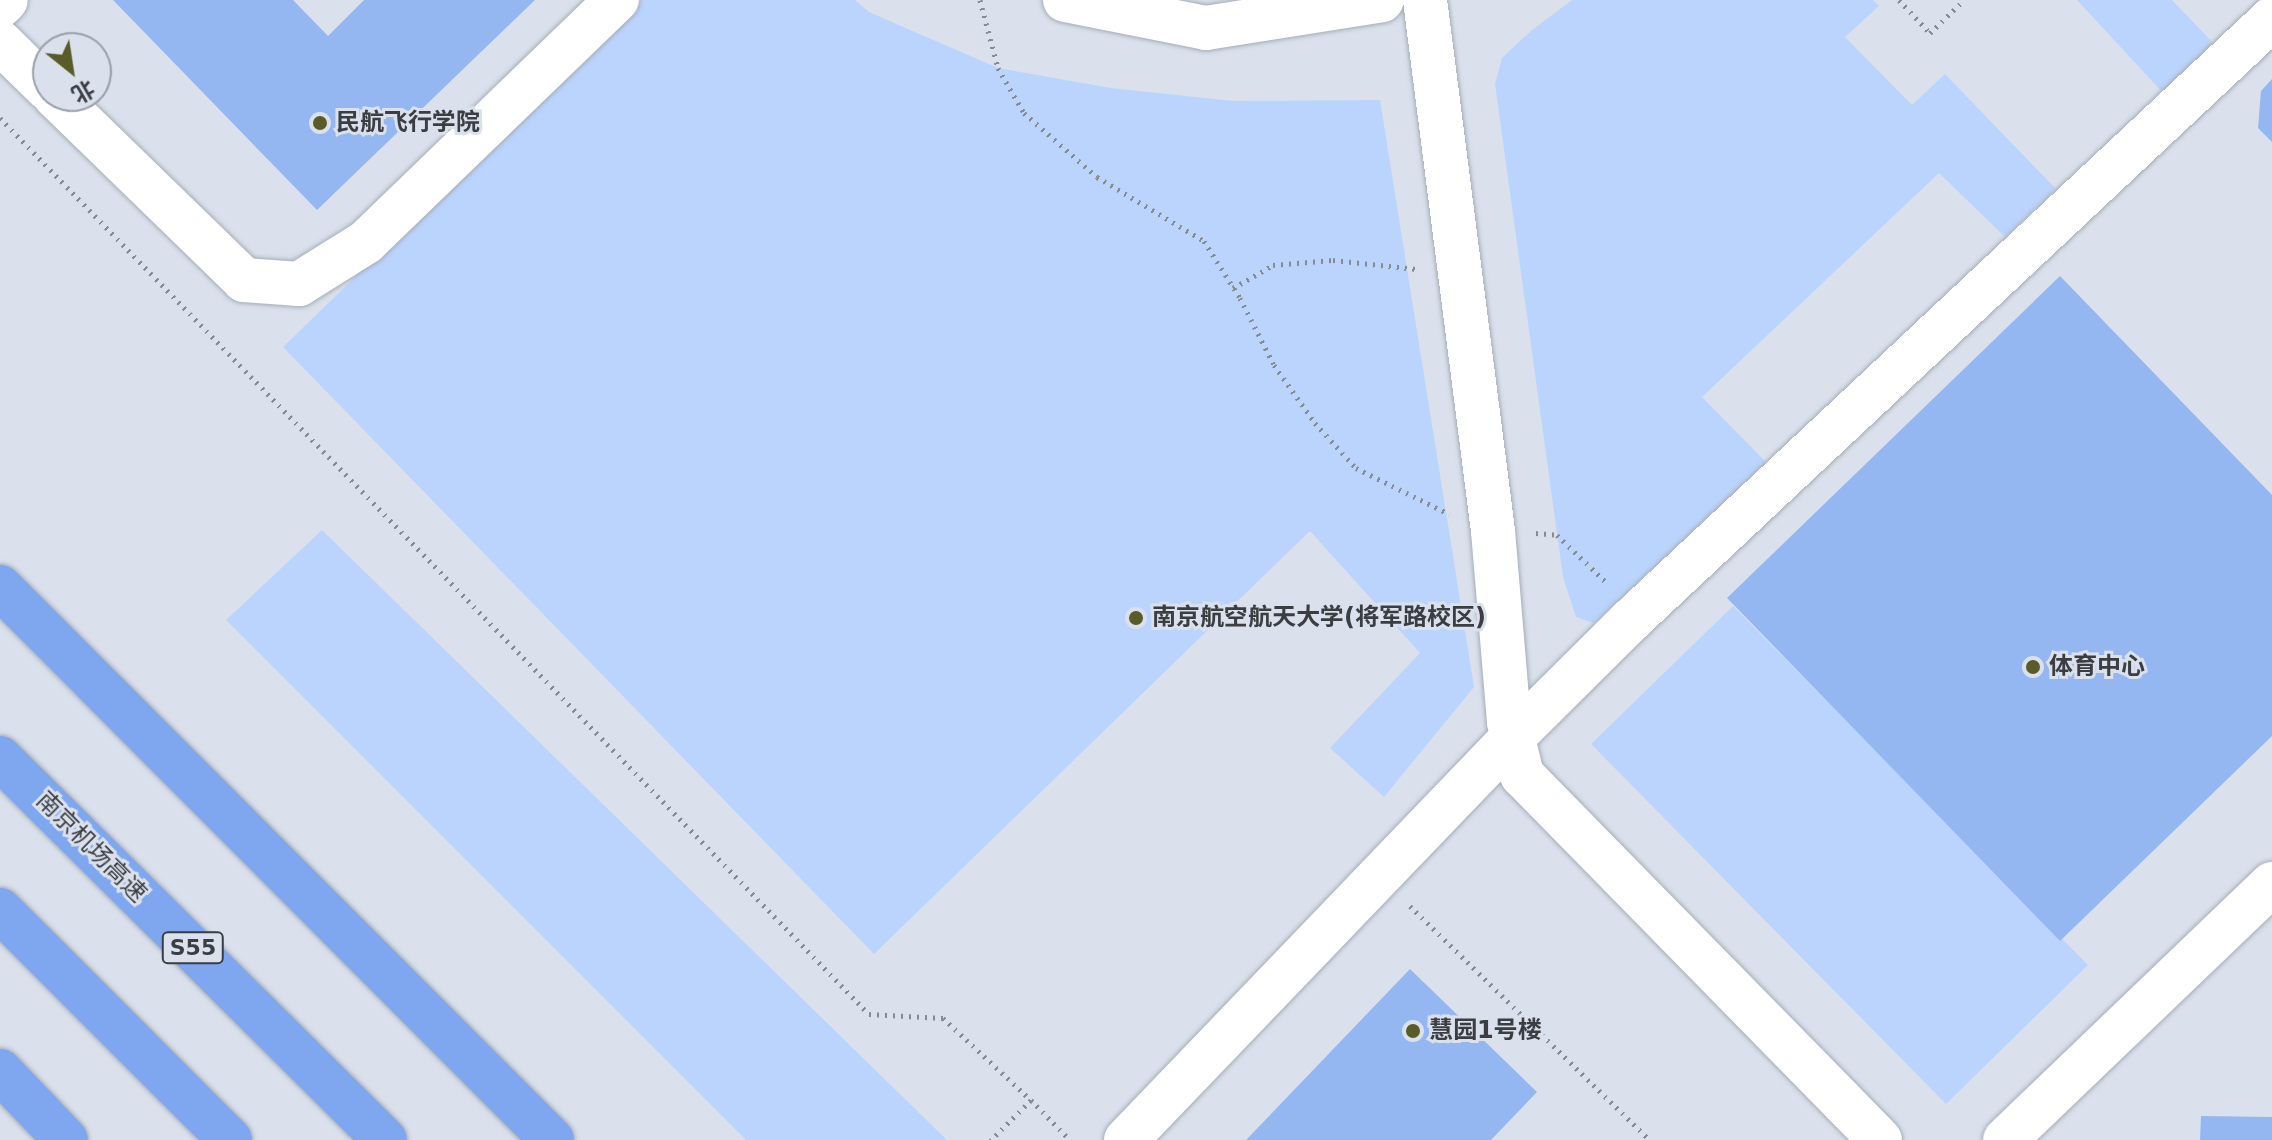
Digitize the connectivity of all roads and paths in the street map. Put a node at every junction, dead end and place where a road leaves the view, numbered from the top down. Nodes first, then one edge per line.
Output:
1 (6, 0) edge
2 (617, 0) edge
3 (980, 0) edge
4 (1065, 0) edge
5 (1382, 0) edge
6 (1425, 0) edge
7 (1899, 0) edge
8 (1964, 0) edge
9 (0, 6) edge
10 (2272, 19) edge
11 (0, 42) edge
12 (32, 73) edge
13 (71, 112) edge
14 (0, 118) edge
15 (1459, 269) junction
16 (1233, 288) junction
17 (1493, 531) junction
18 (0, 587) edge
19 (1631, 620) junction
20 (1512, 738) junction
21 (0, 758) edge
22 (1379, 876) junction
23 (2272, 884) edge
24 (0, 910) edge
25 (0, 1071) edge
26 (1031, 1100) junction
27 (66, 1140) edge
28 (230, 1140) edge
29 (385, 1140) edge
30 (552, 1140) edge
31 (991, 1140) edge
32 (1070, 1140) edge
33 (1126, 1140) edge
34 (1650, 1140) edge
35 (1880, 1140) edge
36 (2005, 1140) edge

1 - 9 lane
2 - 13 lane
3 - 16 path
4 - 5 lane
6 - 15 lane
7 - 8 path
10 - 19 lane
11 - 12 lane
14 - 26 path
15 - 16 path
15 - 17 lane
16 - 17 path
17 - 19 path
17 - 20 lane
18 - 30 highway
19 - 20 lane
20 - 22 lane
20 - 35 lane
21 - 29 highway, 南京机场高速 / S55
22 - 33 lane
22 - 34 path
23 - 36 lane
24 - 28 highway
25 - 27 highway
26 - 31 path
26 - 32 path

